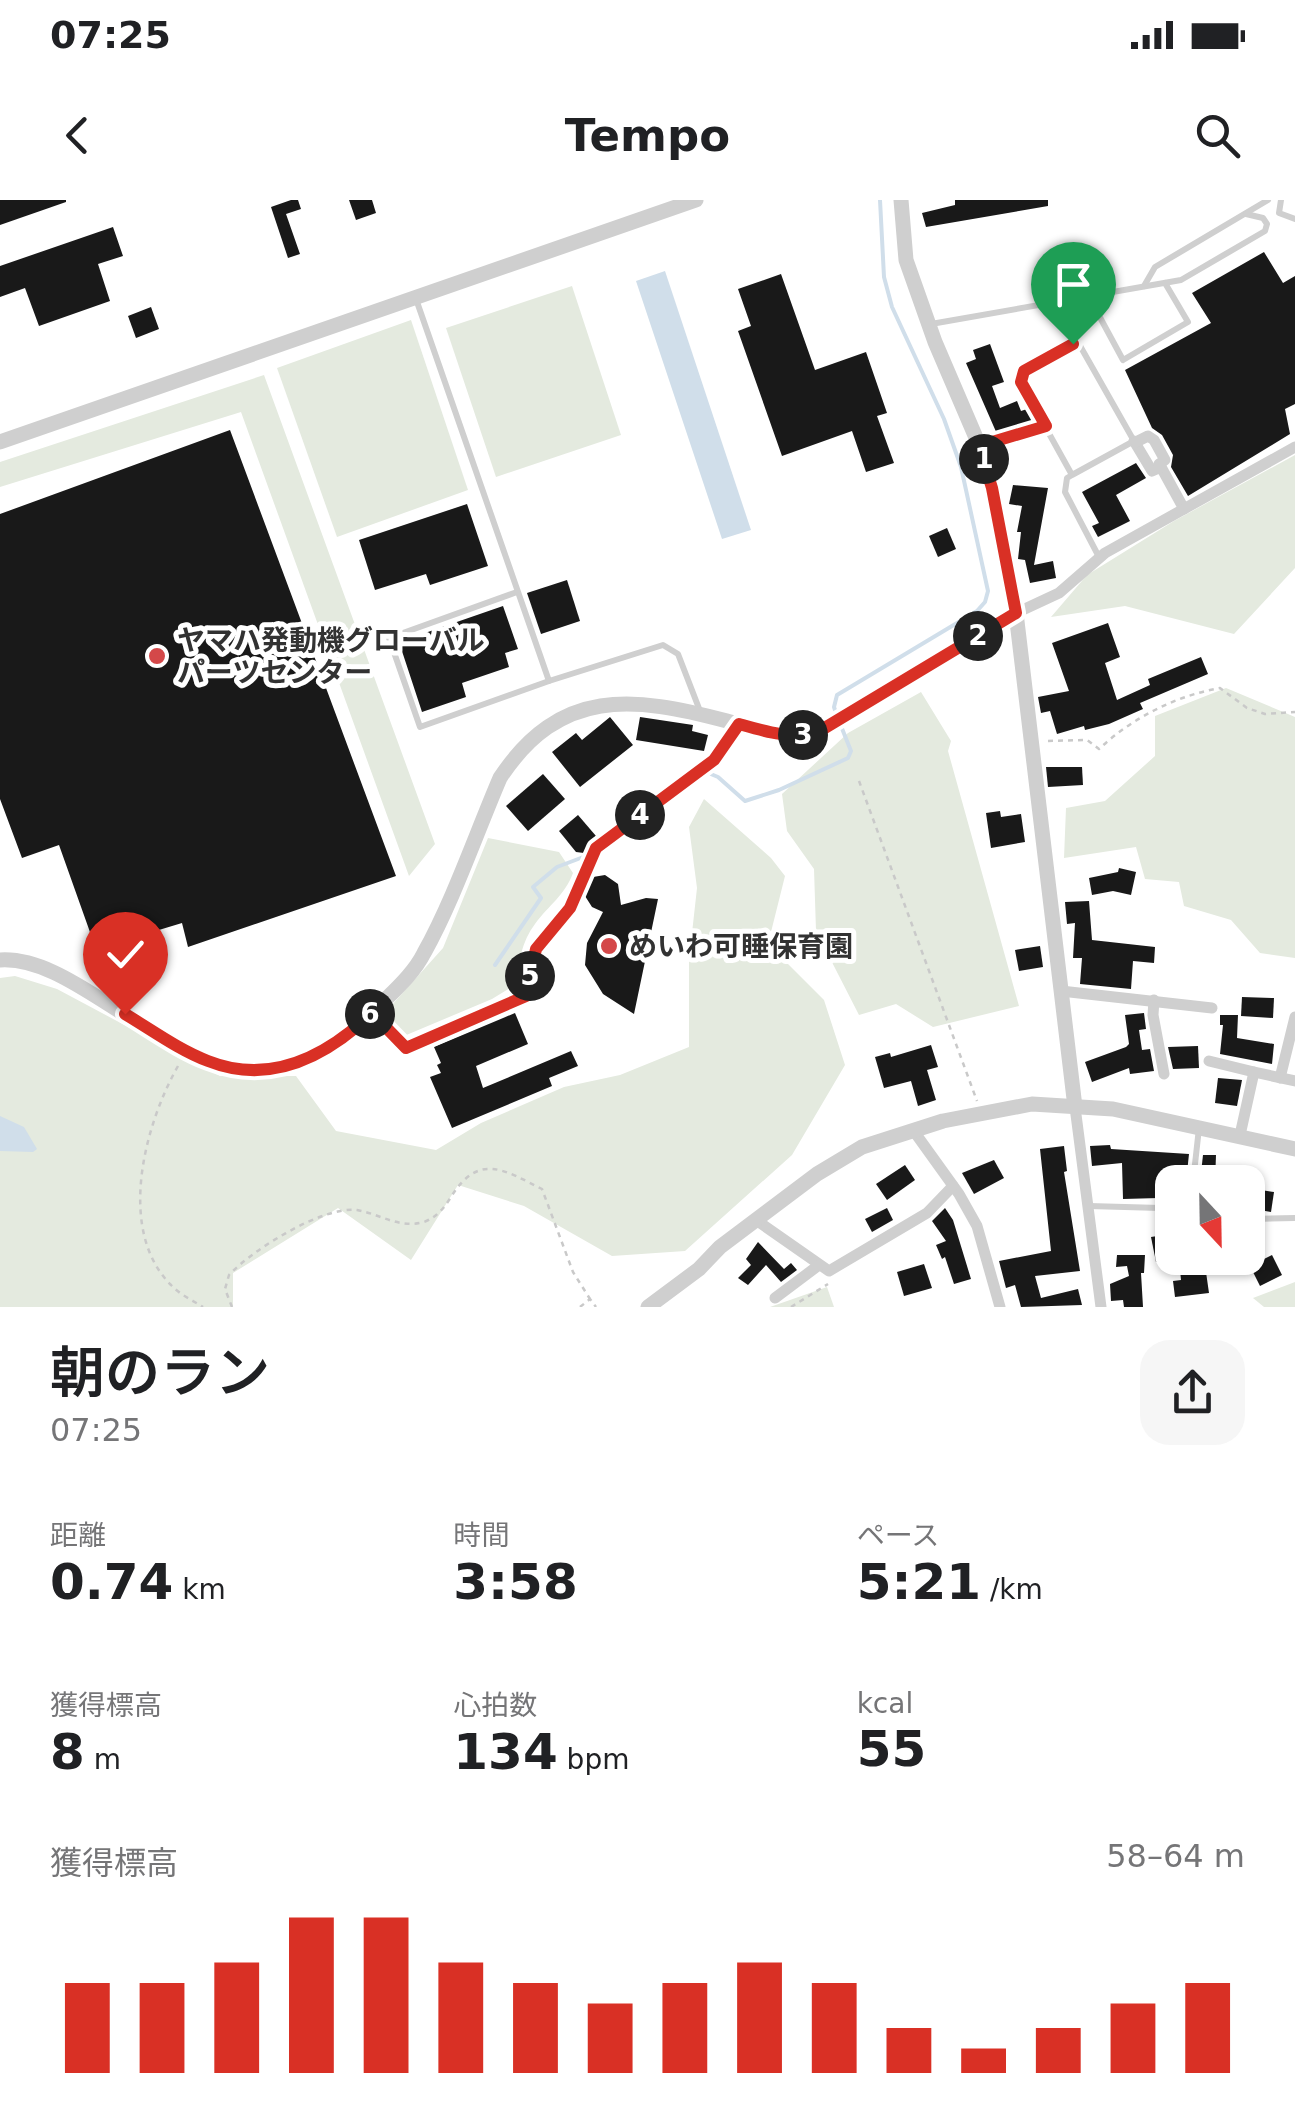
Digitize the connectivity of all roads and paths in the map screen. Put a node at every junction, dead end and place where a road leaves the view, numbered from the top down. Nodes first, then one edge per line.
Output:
1 (696, 200) edge
2 (901, 200) edge
3 (1268, 200) edge
4 (1281, 200) edge
5 (1279, 213) junction
6 (1246, 214) junction
7 (1295, 219) edge
8 (1267, 224) junction
9 (1165, 283) junction
10 (1144, 287) junction
11 (1092, 295) junction
12 (415, 298) junction
13 (1056, 302) junction
14 (930, 324) junction
15 (1073, 344) junction
16 (1046, 426) junction
17 (1135, 441) junction
18 (0, 442) edge
19 (979, 446) junction
20 (1295, 447) edge
21 (1072, 475) junction
22 (1184, 510) junction
23 (1100, 556) junction
24 (517, 592) junction
25 (1016, 613) junction
26 (549, 681) junction
27 (1295, 712) edge
28 (701, 714) junction
29 (739, 724) junction
30 (1031, 742) junction
31 (859, 781) dead end
32 (0, 960) edge
33 (1061, 991) junction
34 (1154, 1000) junction
35 (1212, 1008) dead end
36 (372, 1013) junction
37 (1295, 1017) edge
38 (192, 1053) junction
39 (1209, 1061) dead end
40 (1254, 1072) junction
41 (1164, 1074) dead end
42 (1280, 1078) junction
43 (1295, 1081) edge
44 (1075, 1107) junction
45 (980, 1112) junction
46 (1199, 1126) junction
47 (913, 1130) junction
48 (1240, 1135) junction
49 (1295, 1148) edge
50 (1194, 1165) edge
51 (953, 1186) junction
52 (1089, 1206) junction
53 (1155, 1208) edge
54 (1295, 1218) edge
55 (1265, 1219) edge
56 (756, 1220) junction
57 (824, 1268) junction
58 (776, 1298) dead end
59 (590, 1299) junction
60 (203, 1307) edge
61 (232, 1307) edge
62 (580, 1307) edge
63 (596, 1307) edge
64 (648, 1307) edge
65 (791, 1307) edge
66 (1000, 1307) edge
67 (1102, 1307) edge

1 - 12 street
2 - 14 street
3 - 6 lane
4 - 5 lane
5 - 7 lane
5 - 8 lane
6 - 8 lane
6 - 10 lane
8 - 9 lane
9 - 10 lane
9 - 11 lane
10 - 11 lane
11 - 13 lane
12 - 18 street
12 - 24 lane
13 - 14 lane
13 - 15 lane
14 - 19 street
15 - 16 lane
15 - 17 lane
16 - 19 lane
16 - 21 lane
17 - 21 lane
17 - 22 street
19 - 25 street
20 - 22 street
21 - 23 lane
22 - 23 street
23 - 25 street
24 - 26 lane
24 - 26 lane
25 - 29 street
25 - 30 street
26 - 28 lane
27 - 30 path
28 - 29 street
28 - 36 street
29 - 36 street
30 - 33 street
31 - 45 path
32 - 38 street
33 - 34 street
33 - 44 street
34 - 35 street
34 - 41 street
36 - 38 street
37 - 42 street
38 - 60 path
39 - 40 street
40 - 42 street
40 - 48 street
42 - 43 street
44 - 45 street
44 - 46 street
44 - 52 street
45 - 47 street
46 - 48 street
46 - 50 lane
47 - 51 street
47 - 56 street
48 - 49 street
51 - 57 street
51 - 66 street
52 - 53 lane
52 - 67 street
54 - 55 lane
56 - 57 street
56 - 64 street
57 - 58 street
57 - 65 path
59 - 61 path
59 - 62 path
59 - 63 path

